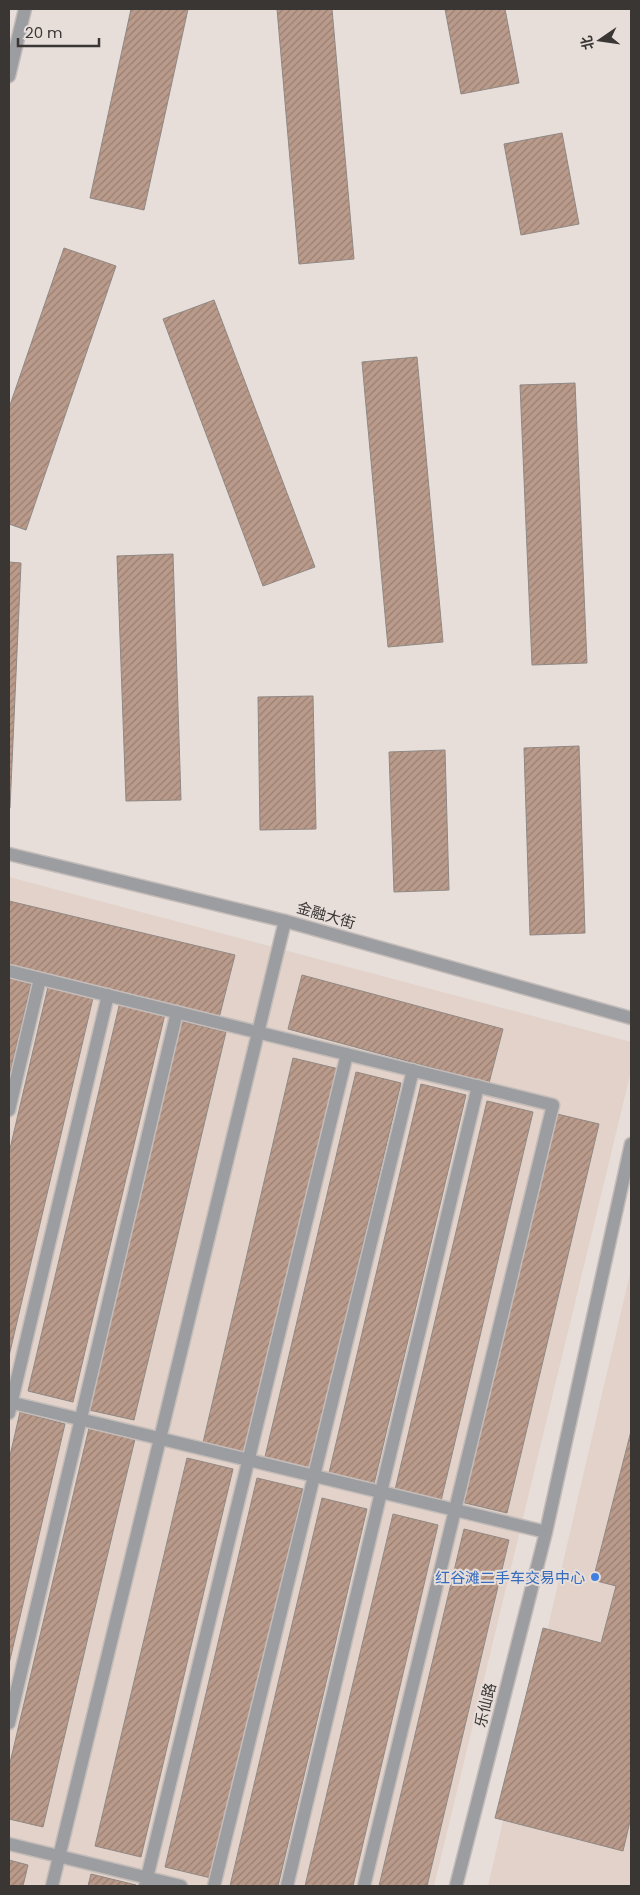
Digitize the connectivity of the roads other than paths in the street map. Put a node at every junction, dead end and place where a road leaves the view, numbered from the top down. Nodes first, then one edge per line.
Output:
1 (26, 9) edge
2 (9, 76) edge
3 (9, 854) edge
4 (285, 920) junction
5 (9, 971) edge
6 (40, 979) junction
7 (108, 995) junction
8 (177, 1012) junction
9 (631, 1018) edge
10 (258, 1032) junction
11 (347, 1054) junction
12 (413, 1070) junction
13 (478, 1086) junction
14 (9, 1110) edge
15 (631, 1144) edge
16 (10, 1406) edge
17 (80, 1420) junction
18 (160, 1439) junction
19 (248, 1460) junction
20 (314, 1476) junction
21 (381, 1492) junction
22 (455, 1511) junction
23 (546, 1532) junction
24 (9, 1723) edge
25 (9, 1844) edge
26 (59, 1856) junction
27 (146, 1882) edge
28 (52, 1886) edge
29 (181, 1886) edge
30 (214, 1886) edge
31 (287, 1886) edge
32 (364, 1886) edge
33 (456, 1886) edge

1 - 2 street
3 - 4 street, 金融大街
4 - 9 street, 金融大街
4 - 10 street
5 - 6 street
6 - 7 street
6 - 14 street
7 - 8 street
7 - 16 street
8 - 10 street
8 - 17 street
10 - 11 street
10 - 18 street
11 - 12 street
11 - 19 street
12 - 13 street
12 - 20 street
13 - 21 street
13 - 22 street
15 - 23 street, 乐仙路
16 - 17 street
17 - 18 street
17 - 24 street
18 - 19 street
18 - 26 street
19 - 20 street
19 - 27 street
20 - 21 street
20 - 30 street
21 - 22 street
21 - 31 street
22 - 23 street
22 - 32 street
23 - 33 street, 乐仙路
25 - 26 street
26 - 27 street
26 - 28 street
27 - 29 street

